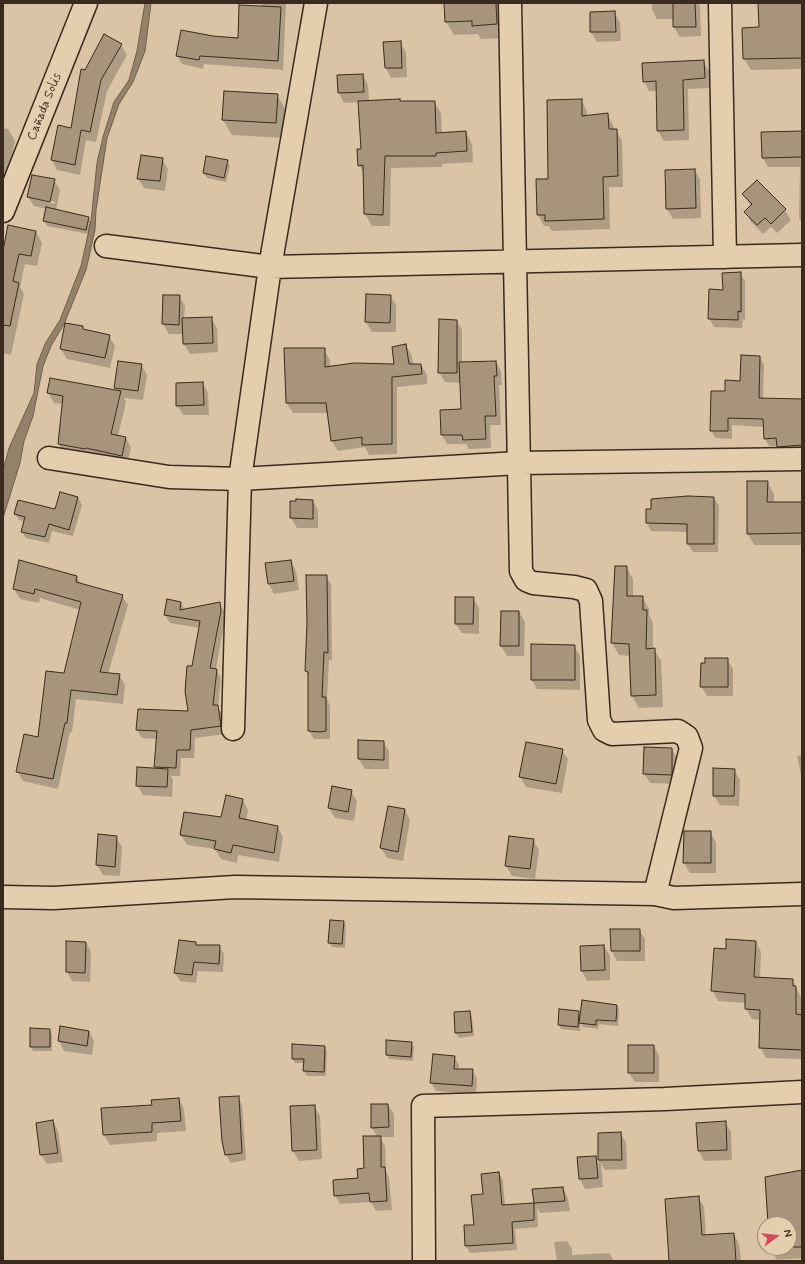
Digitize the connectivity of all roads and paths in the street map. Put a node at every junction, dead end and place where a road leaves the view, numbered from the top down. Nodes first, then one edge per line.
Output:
1 (86, 3) edge
2 (316, 3) edge
3 (510, 3) edge
4 (720, 3) edge
5 (5, 200) edge
6 (106, 246) dead end
7 (802, 255) edge
8 (725, 257) junction
9 (516, 262) junction
10 (270, 267) junction
11 (49, 458) dead end
12 (802, 459) edge
13 (519, 463) junction
14 (240, 479) junction
15 (233, 729) dead end
16 (655, 894) junction
17 (802, 894) edge
18 (3, 897) edge
19 (802, 1092) edge
20 (424, 1261) edge

1 - 5 street, Cañada Solis
2 - 10 street
3 - 9 street
4 - 8 street
6 - 10 street
7 - 8 street
8 - 9 street
9 - 10 street
9 - 13 street
10 - 14 street
11 - 14 street
12 - 13 street
13 - 14 street
13 - 16 street
14 - 15 street
16 - 17 street
16 - 18 street
19 - 20 street

